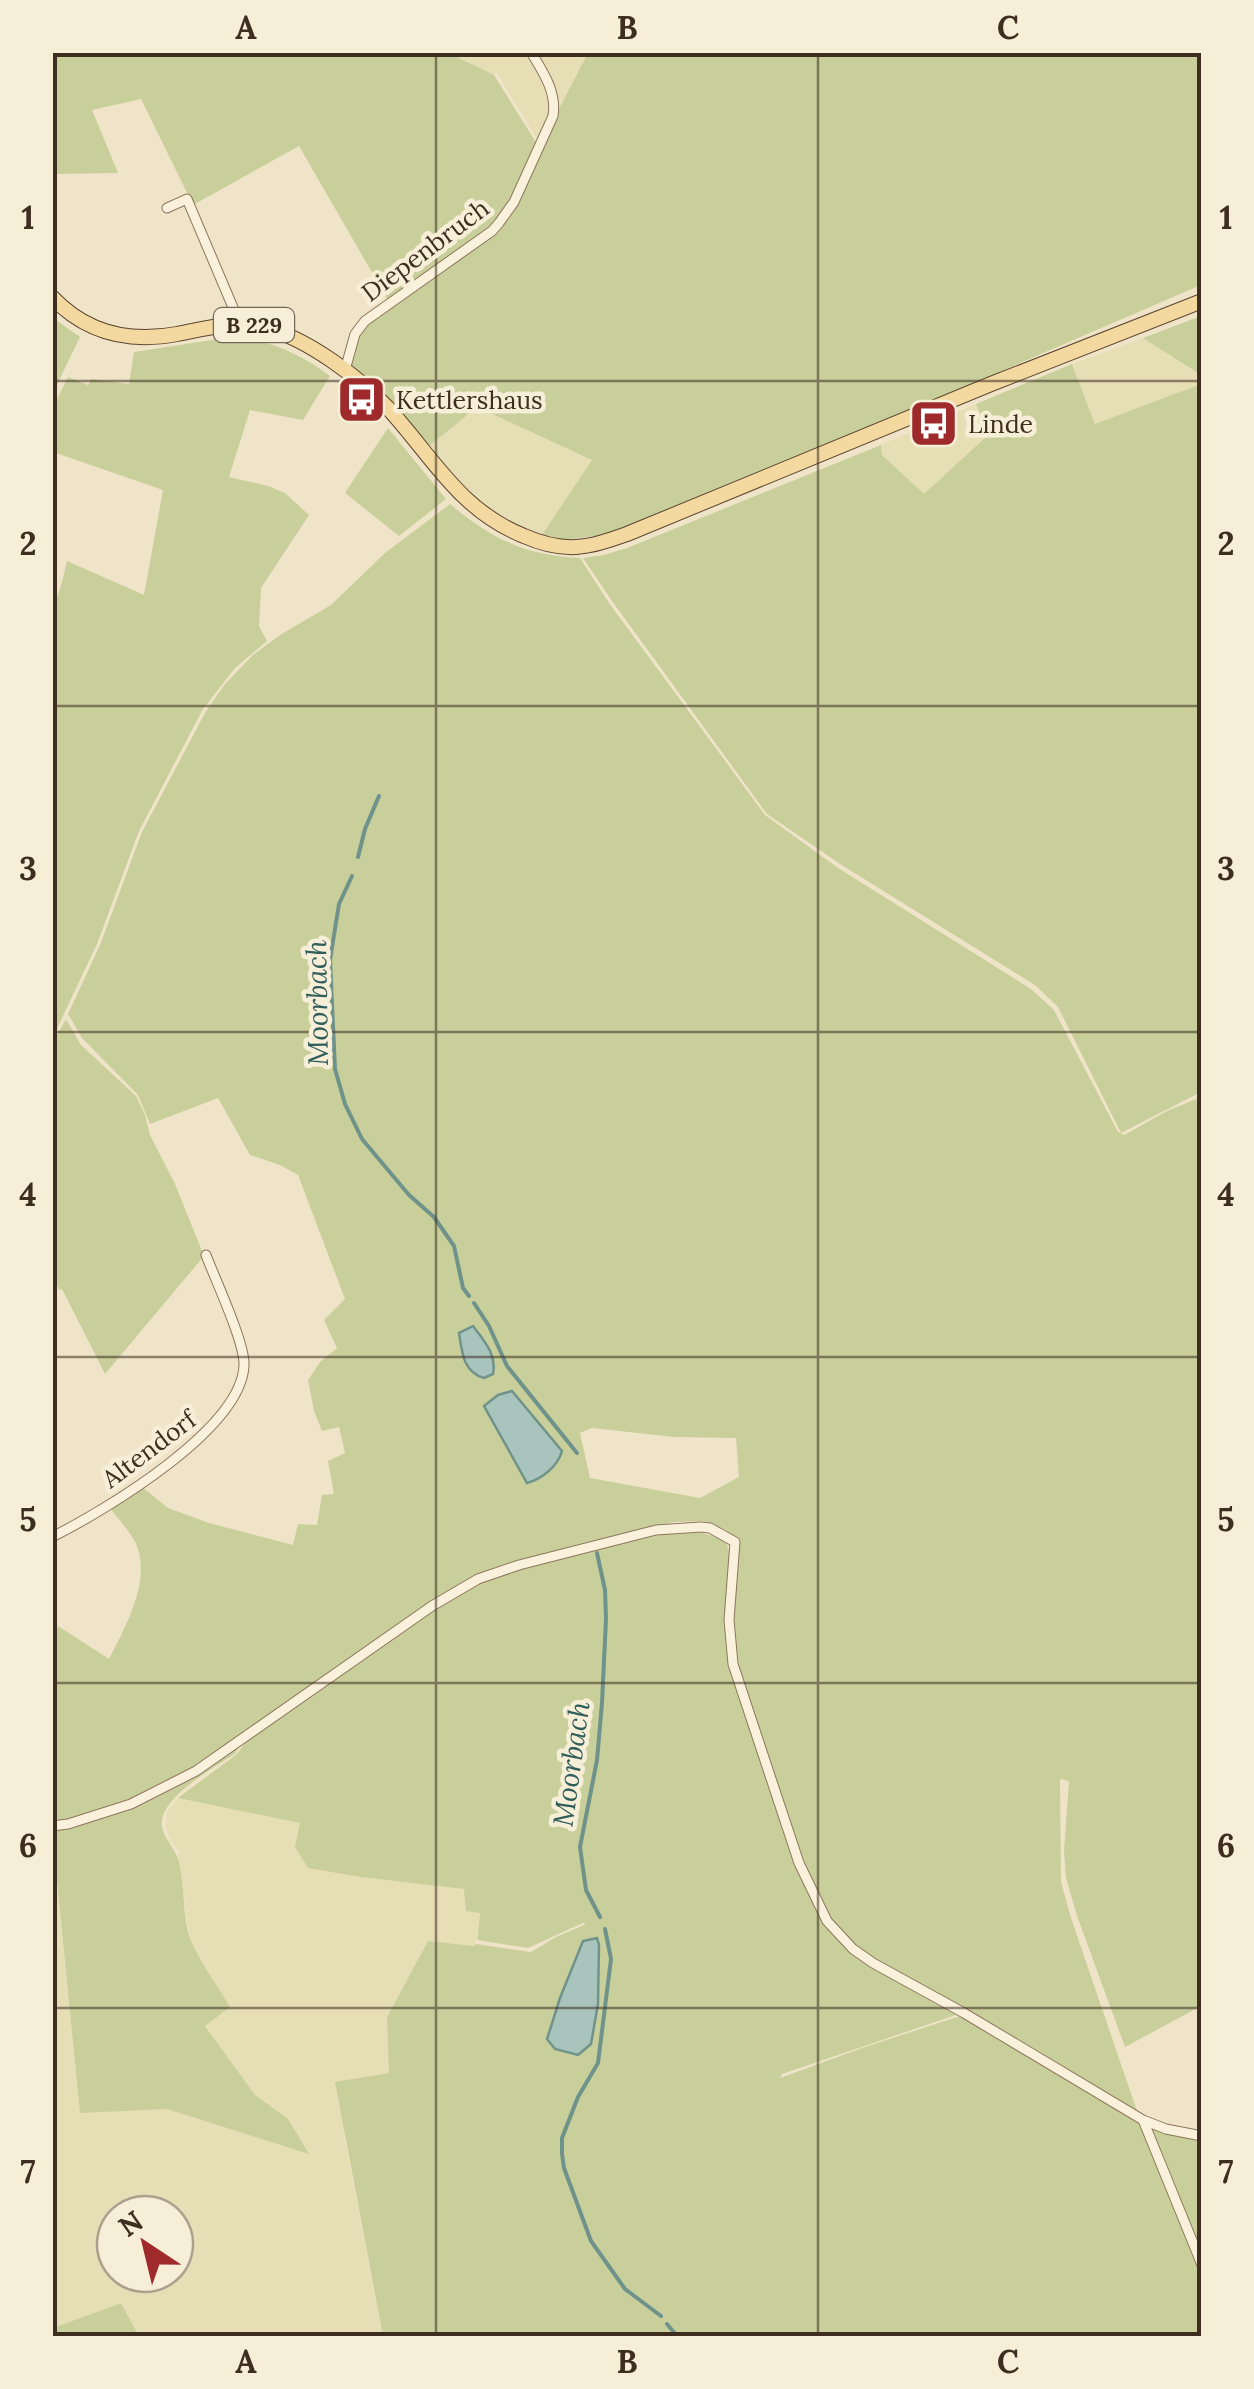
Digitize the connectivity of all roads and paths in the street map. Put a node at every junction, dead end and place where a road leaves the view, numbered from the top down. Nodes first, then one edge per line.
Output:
1 (531, 52) edge
2 (167, 208) dead end
3 (52, 296) edge
4 (1202, 301) edge
5 (240, 324) junction
6 (345, 370) junction
7 (206, 1255) dead end
8 (52, 1537) edge
9 (52, 1826) edge
10 (1143, 2120) junction
11 (1202, 2136) edge
12 (1202, 2265) edge

1 - 6 street, Diepenbruch
2 - 5 street
3 - 5 main road, B 229
4 - 6 main road, B 229
5 - 6 main road, B 229
7 - 8 street, Altendorf
9 - 10 street
10 - 11 street
10 - 12 street

